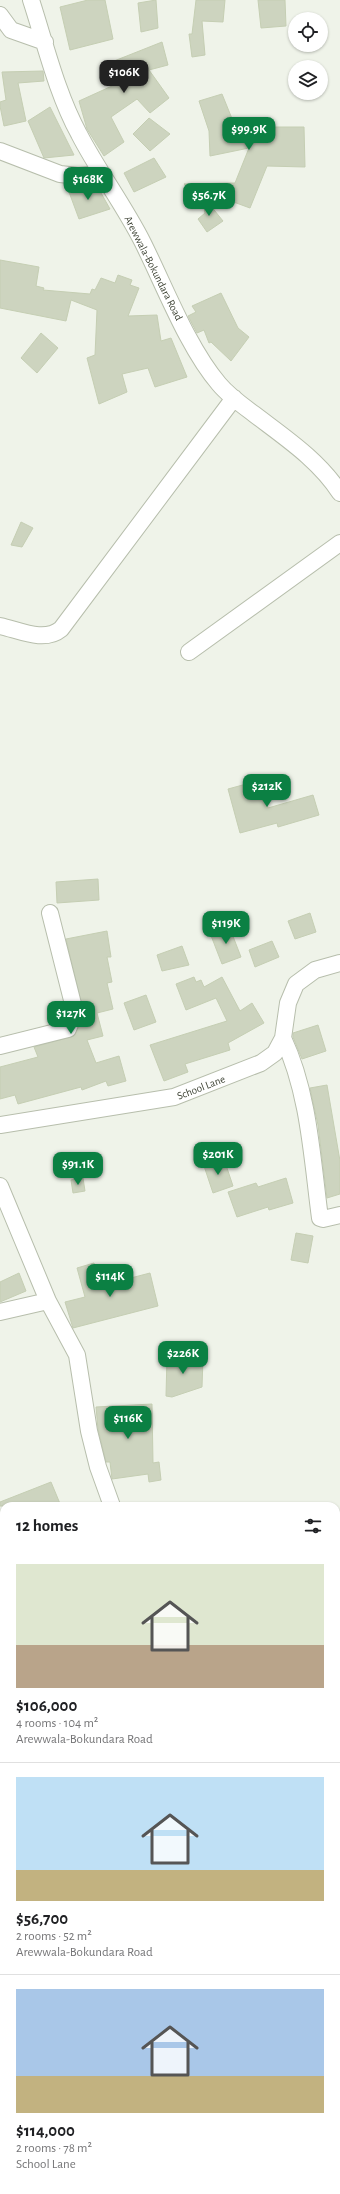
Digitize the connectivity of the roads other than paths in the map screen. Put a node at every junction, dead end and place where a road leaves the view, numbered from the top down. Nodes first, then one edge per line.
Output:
1 (31, 0) edge
2 (0, 15) edge
3 (45, 42) junction
4 (0, 151) edge
5 (103, 174) junction
6 (234, 398) junction
7 (340, 493) edge
8 (340, 543) edge
9 (0, 626) edge
10 (189, 652) dead end
11 (50, 913) dead end
12 (340, 963) edge
13 (283, 1038) junction
14 (0, 1046) edge
15 (0, 1125) edge
16 (0, 1186) edge
17 (340, 1215) edge
18 (48, 1301) junction
19 (0, 1312) edge
20 (111, 1502) edge

1 - 3 street, Arewwala-Bokundara Road
2 - 3 street
3 - 5 street, Arewwala-Bokundara Road
4 - 5 street
5 - 6 street, Arewwala-Bokundara Road
6 - 7 street, Arewwala-Bokundara Road
6 - 9 street
8 - 10 street
11 - 14 street
12 - 13 street, School Lane
13 - 15 street, School Lane
13 - 17 street
16 - 18 street
18 - 19 street
18 - 20 street

